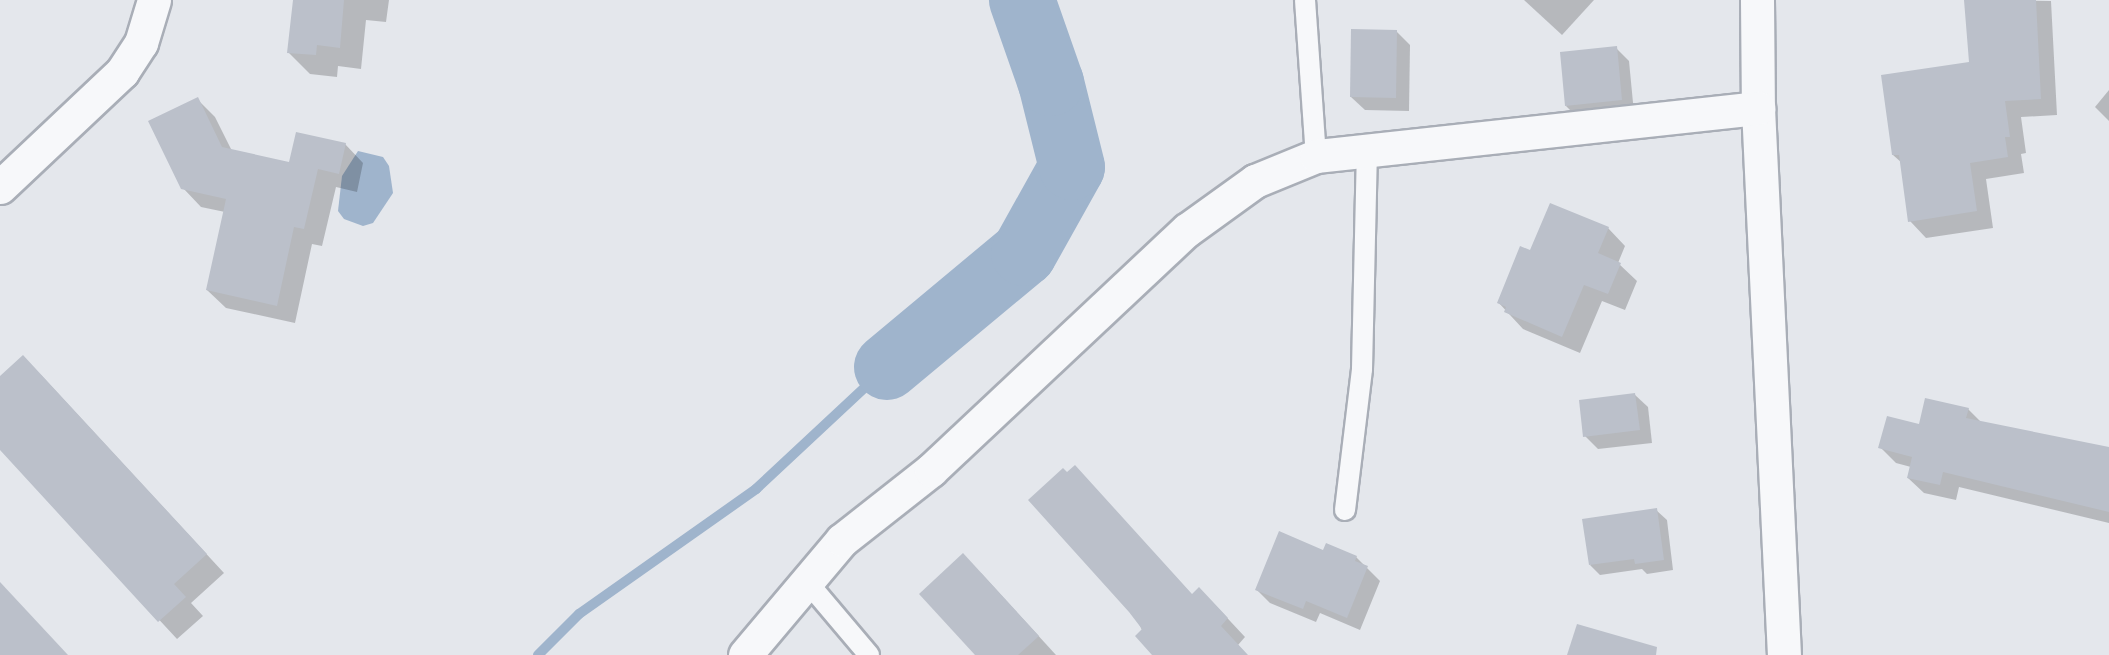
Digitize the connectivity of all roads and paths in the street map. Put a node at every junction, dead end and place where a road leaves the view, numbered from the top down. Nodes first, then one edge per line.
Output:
1 (154, 0) edge
2 (1305, 0) edge
3 (1757, 0) edge
4 (1758, 108) junction
5 (1367, 152) junction
6 (1316, 156) junction
7 (0, 187) edge
8 (1345, 510) dead end
9 (809, 584) junction
10 (746, 655) edge
11 (869, 655) edge
12 (1784, 655) edge

1 - 7 street
2 - 6 lane
3 - 4 street
4 - 5 street
4 - 12 street
5 - 6 street
5 - 8 lane
6 - 9 street
9 - 10 street
9 - 11 lane

